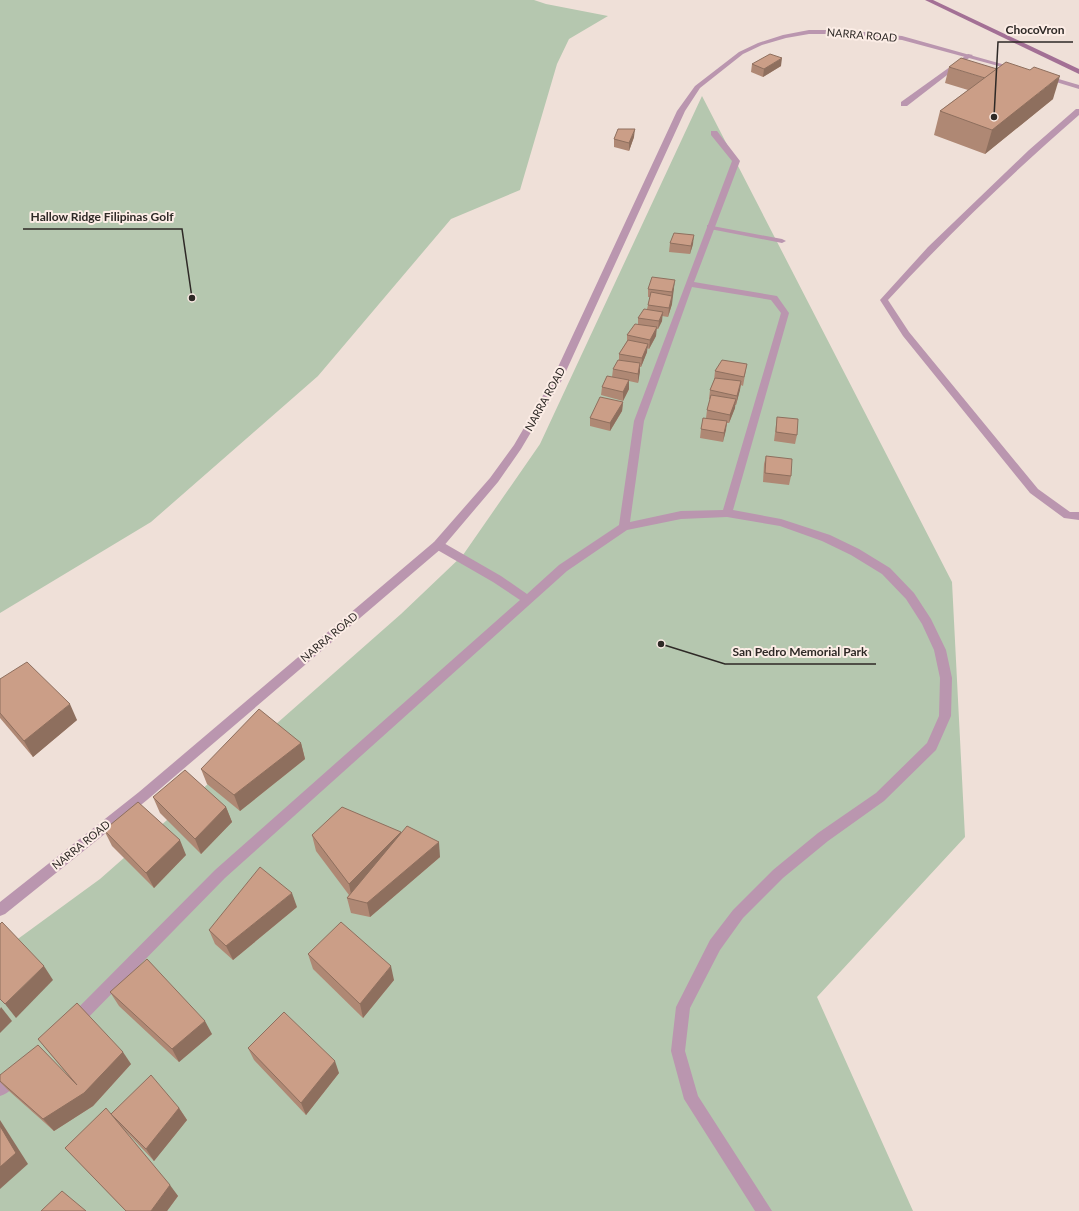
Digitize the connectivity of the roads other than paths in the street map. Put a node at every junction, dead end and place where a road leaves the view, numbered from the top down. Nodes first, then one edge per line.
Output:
1 (928, 0) edge
2 (970, 55) junction
3 (1023, 70) edge
4 (1079, 72) edge
5 (1039, 75) edge
6 (1079, 87) edge
7 (904, 104) dead end
8 (1079, 111) edge
9 (714, 133) dead end
10 (710, 228) junction
11 (782, 241) dead end
12 (689, 284) junction
13 (727, 513) junction
14 (1079, 516) edge
15 (624, 527) junction
16 (438, 544) junction
17 (528, 600) junction
18 (0, 910) edge
19 (64, 1032) edge
20 (23, 1068) edge
21 (0, 1089) edge
22 (764, 1211) edge

1 - 4 main road
2 - 3 street, NARRA ROAD
2 - 7 street
2 - 16 street, NARRA ROAD
5 - 6 street
8 - 14 street
9 - 10 street
10 - 11 street
10 - 12 street
12 - 13 street
12 - 15 street
13 - 15 street
13 - 22 street
15 - 17 street
16 - 17 street
16 - 18 street, NARRA ROAD
17 - 19 street
20 - 21 street

